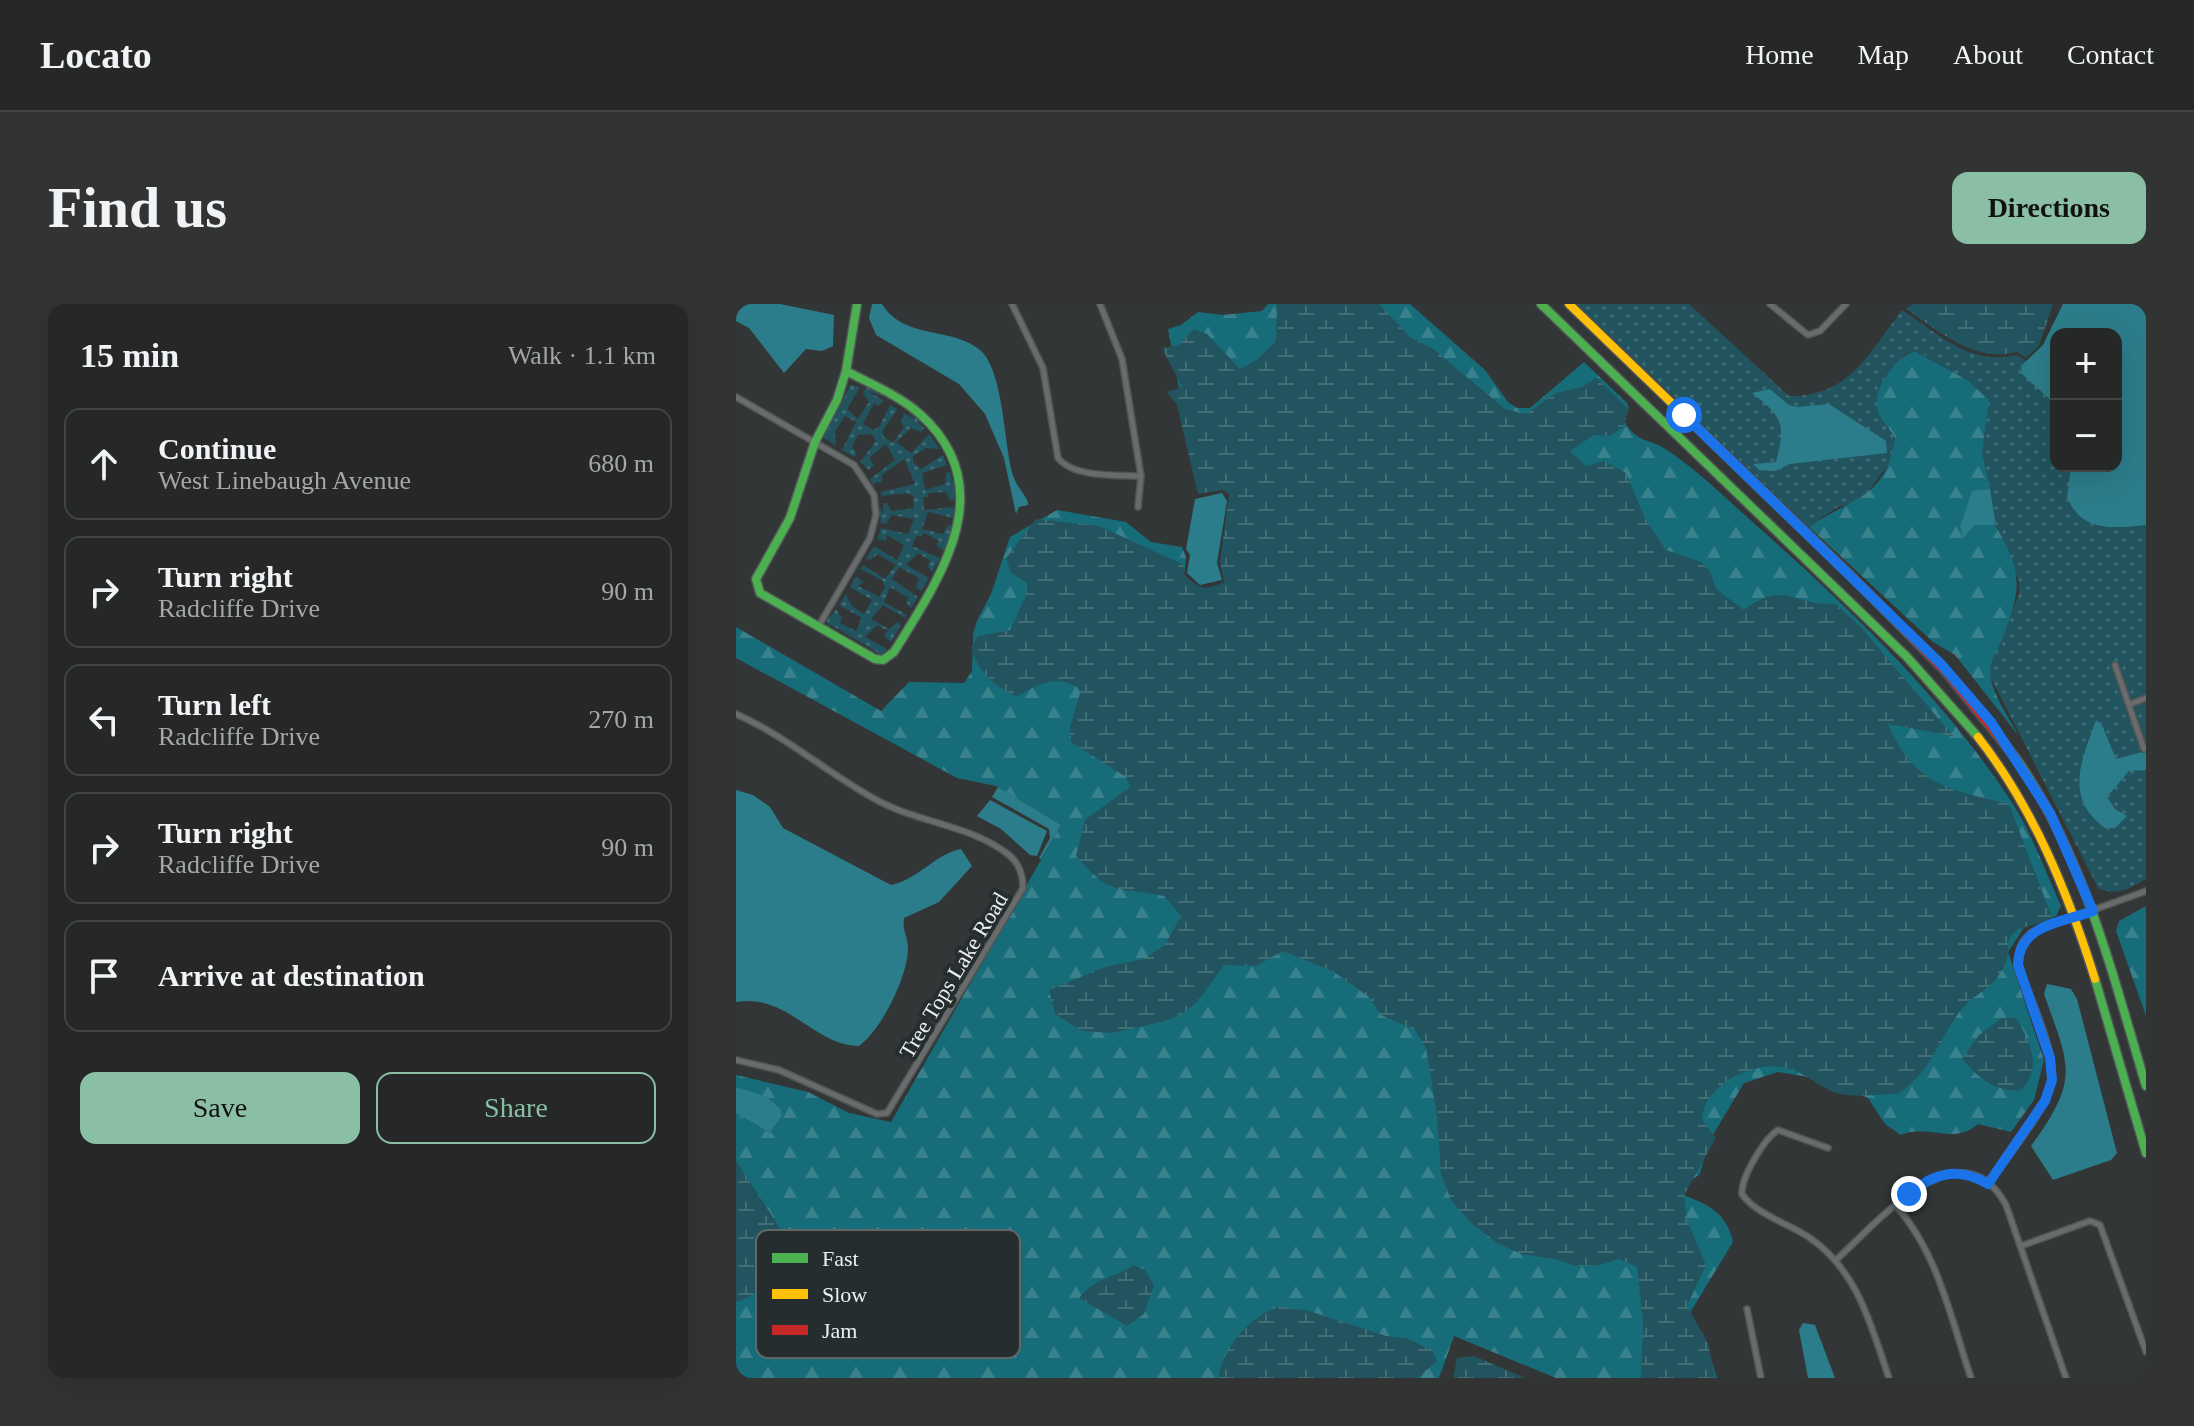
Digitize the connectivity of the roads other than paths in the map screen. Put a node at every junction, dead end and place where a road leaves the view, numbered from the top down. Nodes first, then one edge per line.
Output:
1 (857, 304) edge
2 (1012, 304) edge
3 (1100, 304) edge
4 (1569, 304) edge
5 (1770, 304) edge
6 (1846, 304) edge
7 (1546, 305) edge
8 (846, 371) junction
9 (736, 397) edge
10 (815, 442) junction
11 (1141, 476) junction
12 (1138, 507) dead end
13 (818, 627) junction
14 (2115, 665) dead end
15 (2146, 698) edge
16 (2130, 704) junction
17 (736, 714) edge
18 (2144, 749) dead end
19 (2146, 891) edge
20 (2093, 911) junction
21 (2074, 918) junction
22 (736, 1060) edge
23 (2146, 1086) edge
24 (1828, 1148) dead end
25 (2146, 1153) edge
26 (1988, 1184) junction
27 (1896, 1206) junction
28 (2021, 1246) junction
29 (1836, 1260) junction
30 (1747, 1309) dead end
31 (2146, 1352) edge
32 (1761, 1378) edge
33 (1889, 1378) edge
34 (1971, 1378) edge
35 (2066, 1378) edge

1 - 8 main road
2 - 11 street
3 - 11 street
4 - 20 main road
5 - 6 street
7 - 21 main road
8 - 10 main road
8 - 13 main road
9 - 10 street
10 - 13 street
10 - 13 main road
11 - 12 street
14 - 16 street
15 - 16 street
16 - 18 street
17 - 22 street, Tree Tops Lake Road
19 - 20 street
20 - 21 street
20 - 23 main road
21 - 25 main road
21 - 26 street
24 - 29 street
26 - 27 street
26 - 28 street
27 - 29 street
27 - 34 street
28 - 31 street
28 - 35 street
29 - 33 street
30 - 32 street

